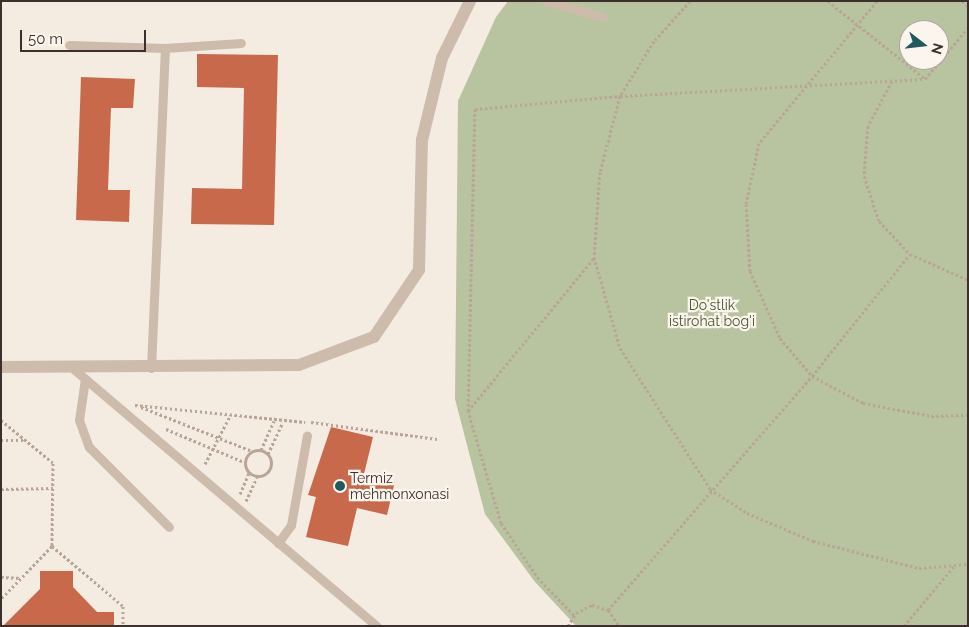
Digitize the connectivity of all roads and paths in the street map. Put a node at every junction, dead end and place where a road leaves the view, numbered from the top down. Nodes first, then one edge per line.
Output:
1 (470, 1) edge
2 (546, 1) edge
3 (690, 1) edge
4 (828, 1) edge
5 (877, 1) edge
6 (962, 1) edge
7 (968, 6) edge
8 (603, 17) dead end
9 (856, 25) junction
10 (968, 28) edge
11 (241, 43) dead end
12 (69, 46) dead end
13 (165, 48) junction
14 (925, 79) junction
15 (892, 81) junction
16 (804, 84) junction
17 (620, 96) junction
18 (910, 254) junction
19 (594, 257) junction
20 (968, 280) edge
21 (68, 364) junction
22 (1, 367) edge
23 (151, 368) junction
24 (812, 376) junction
25 (85, 379) junction
26 (135, 405) junction
27 (130, 406) dead end
28 (468, 411) junction
29 (968, 415) edge
30 (230, 416) junction
31 (1, 420) edge
32 (274, 421) junction
33 (283, 422) junction
34 (163, 428) dead end
35 (307, 434) dead end
36 (219, 438) junction
37 (437, 439) dead end
38 (1, 440) edge
39 (26, 440) junction
40 (213, 449) junction
41 (260, 450) junction
42 (252, 451) junction
43 (268, 454) junction
44 (244, 462) junction
45 (195, 464) dead end
46 (249, 474) junction
47 (257, 476) junction
48 (53, 488) junction
49 (1, 489) edge
50 (710, 489) junction
51 (231, 493) dead end
52 (238, 499) junction
53 (244, 504) junction
54 (252, 511) dead end
55 (169, 527) dead end
56 (278, 543) junction
57 (52, 546) junction
58 (968, 564) edge
59 (956, 565) junction
60 (1, 577) edge
61 (21, 578) junction
62 (1, 599) edge
63 (608, 610) junction
64 (574, 615) junction
65 (123, 626) edge
66 (377, 626) edge
67 (568, 626) edge
68 (619, 626) edge
69 (904, 626) edge

1 - 23 street
2 - 8 lane
3 - 17 path
4 - 9 path
5 - 9 path
6 - 7 path
9 - 14 path
9 - 16 path
10 - 14 path
11 - 13 lane
12 - 13 lane
13 - 23 lane
14 - 15 path
15 - 16 path
15 - 18 path
16 - 17 path
16 - 24 path
17 - 19 path
17 - 28 path
18 - 20 path
18 - 24 path
19 - 28 path
19 - 50 path
21 - 22 street
21 - 23 street
21 - 25 lane
24 - 29 path
24 - 50 path
25 - 55 lane
25 - 56 lane
26 - 27 path
26 - 30 path
26 - 36 path
28 - 64 path
30 - 32 path
30 - 36 path
31 - 39 path
32 - 33 path
32 - 41 path
33 - 37 path
33 - 43 path
34 - 40 path
35 - 56 lane
36 - 40 path
36 - 42 path
38 - 39 path
39 - 48 path
40 - 44 path
40 - 45 path
41 - 42 path
41 - 43 path
42 - 44 path
43 - 47 path
44 - 46 path
46 - 47 path
46 - 52 path
47 - 53 path
48 - 49 path
48 - 57 path
50 - 59 path
50 - 63 path
51 - 52 path
52 - 53 path
53 - 54 path
56 - 66 lane
57 - 61 path
57 - 65 path
58 - 59 path
59 - 69 path
60 - 61 path
61 - 62 path
63 - 64 path
63 - 68 path
64 - 67 path

